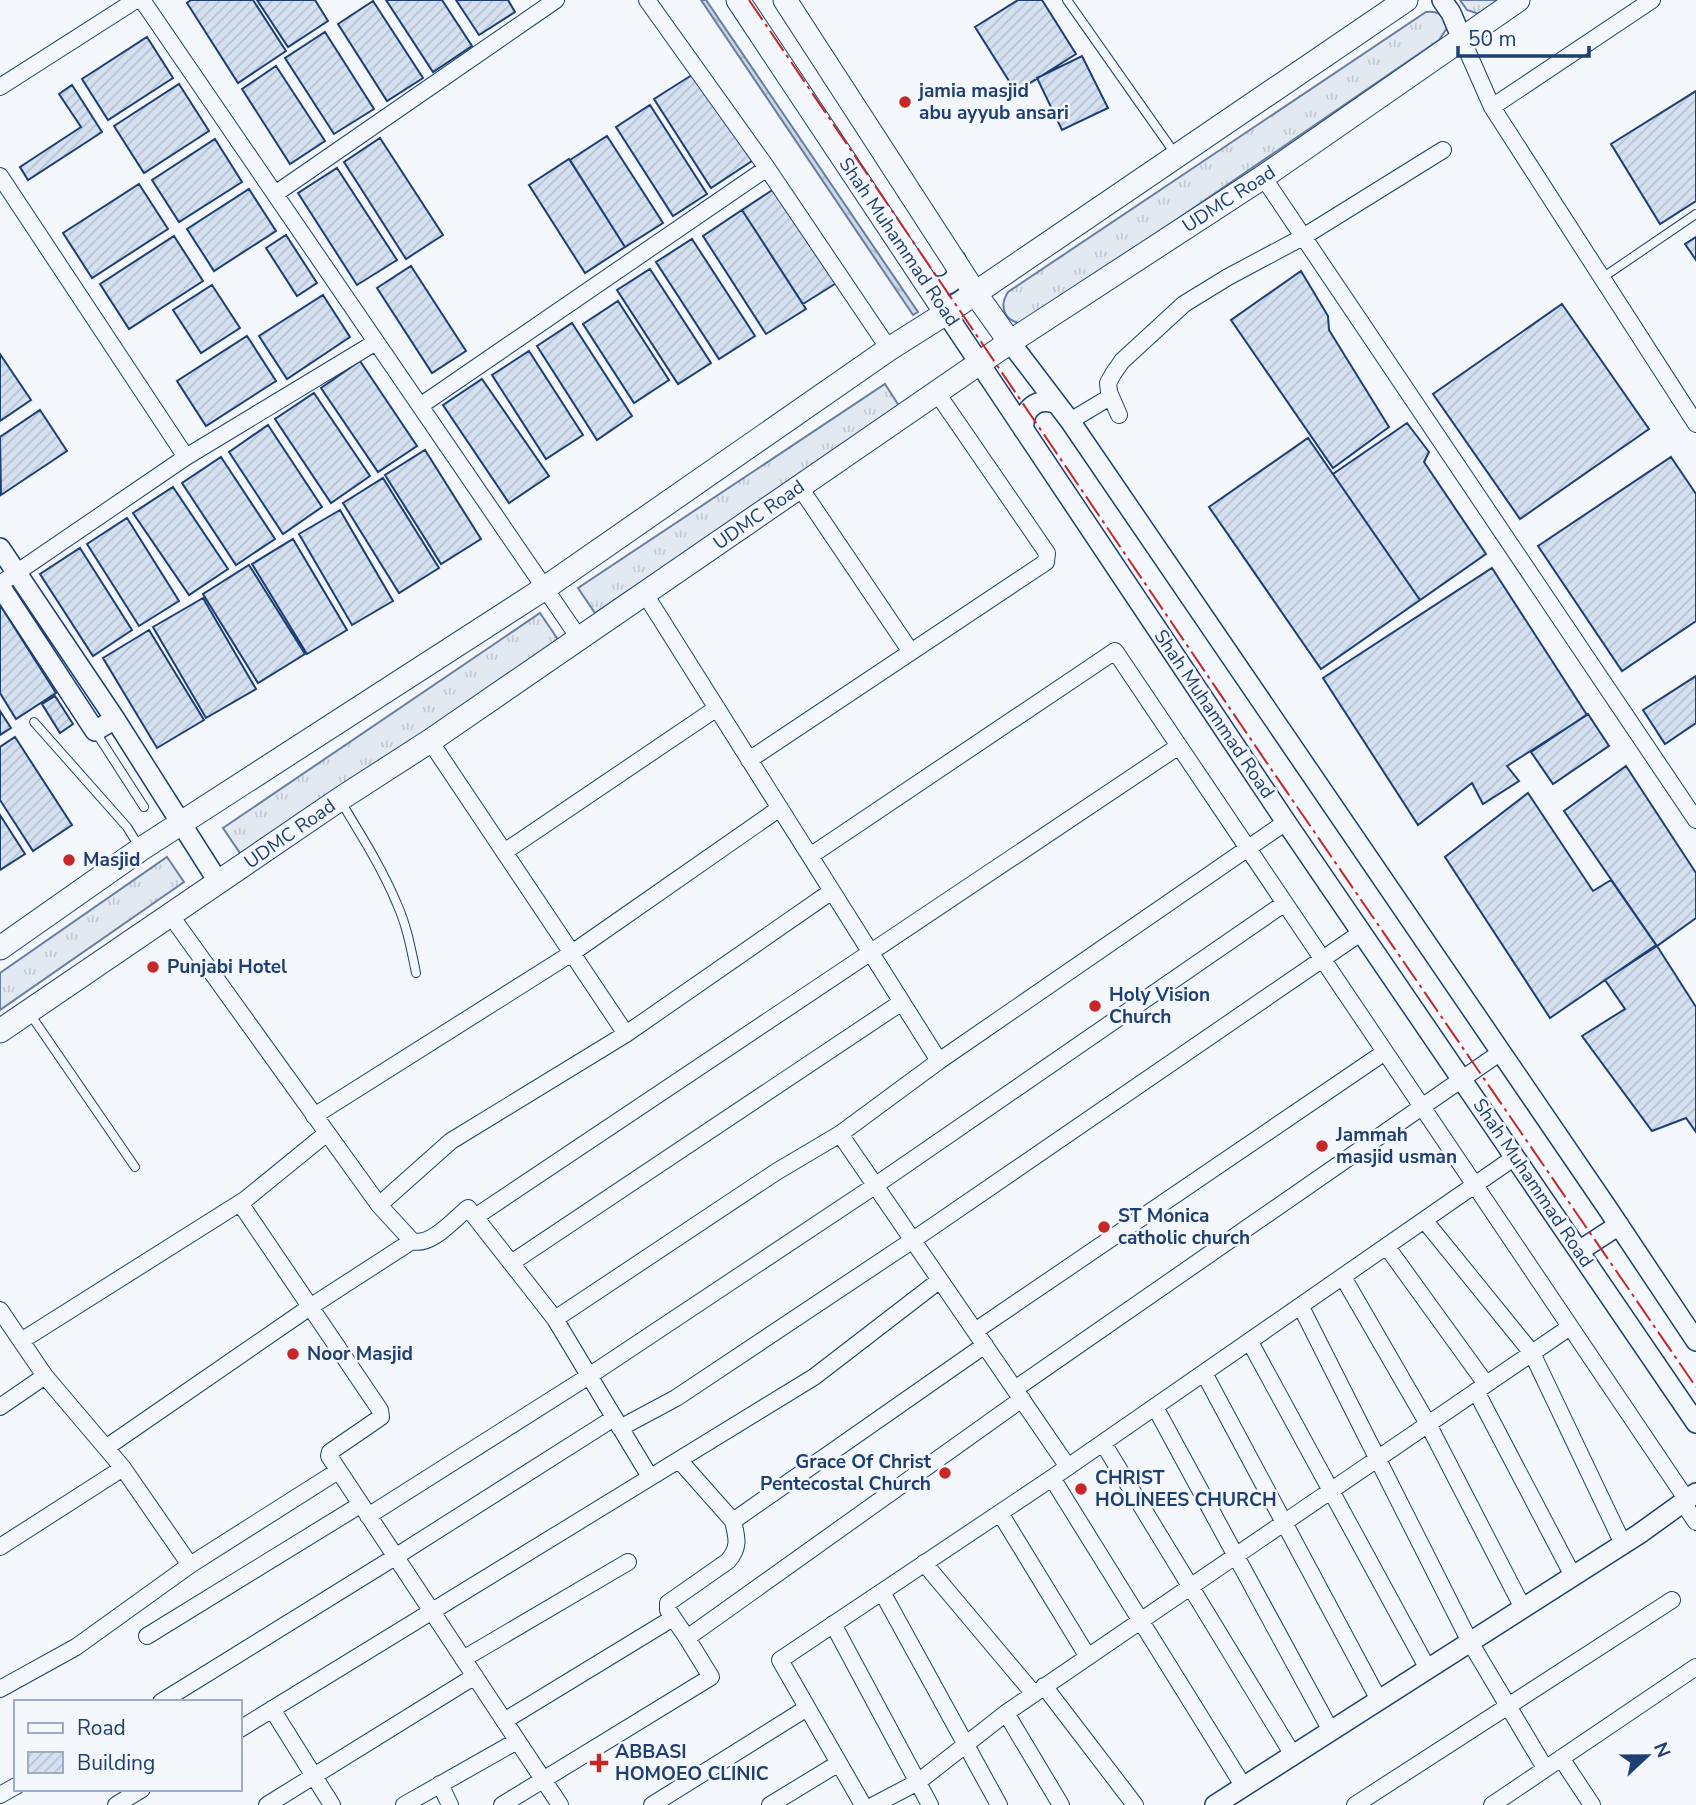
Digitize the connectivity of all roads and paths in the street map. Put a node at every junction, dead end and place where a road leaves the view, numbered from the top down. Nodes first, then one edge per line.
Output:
1 (136, 0) edge
2 (142, 0) edge
3 (556, 0) edge
4 (647, 0) edge
5 (738, 0) edge
6 (785, 0) edge
7 (1067, 0) edge
8 (1442, 0) edge
9 (1518, 0) edge
10 (1652, 0) edge
11 (1403, 1) edge
12 (1462, 39) junction
13 (0, 87) edge
14 (1492, 107) junction
15 (1443, 150) dead end
16 (1176, 155) junction
17 (767, 167) junction
18 (0, 176) edge
19 (1263, 177) junction
20 (275, 194) junction
21 (1696, 214) edge
22 (1303, 237) junction
23 (956, 260) junction
24 (1602, 278) junction
25 (928, 284) junction
26 (975, 293) junction
27 (946, 313) junction
28 (376, 342) junction
29 (1010, 342) junction
30 (889, 349) junction
31 (980, 364) junction
32 (937, 393) junction
33 (1110, 397) junction
34 (1057, 404) junction
35 (420, 406) junction
36 (1119, 415) dead end
37 (1070, 421) junction
38 (1696, 424) edge
39 (1024, 430) junction
40 (186, 457) junction
41 (799, 486) junction
42 (0, 548) edge
43 (17, 572) junction
44 (0, 585) edge
45 (545, 588) junction
46 (645, 594) junction
47 (579, 638) junction
48 (911, 652) junction
49 (717, 708) junction
50 (115, 719) junction
51 (34, 722) dead end
52 (95, 732) junction
53 (430, 741) junction
54 (1179, 746) junction
55 (749, 760) junction
56 (340, 799) junction
57 (144, 807) dead end
58 (779, 808) junction
59 (1696, 820) edge
60 (1286, 822) junction
61 (181, 823) junction
62 (1247, 847) junction
63 (141, 849) junction
64 (504, 852) junction
65 (810, 856) junction
66 (219, 883) junction
67 (832, 891) junction
68 (1284, 903) junction
69 (171, 916) junction
70 (1362, 932) junction
71 (0, 948) edge
72 (572, 953) junction
73 (871, 954) junction
74 (1323, 960) junction
75 (416, 973) dead end
76 (902, 1002) junction
77 (29, 1012) junction
78 (0, 1031) edge
79 (626, 1034) junction
80 (1385, 1052) junction
81 (1501, 1052) junction
82 (939, 1061) junction
83 (1463, 1080) junction
84 (1423, 1108) junction
85 (314, 1116) junction
86 (327, 1133) junction
87 (840, 1134) junction
88 (1515, 1157) junction
89 (135, 1167) dead end
90 (876, 1185) junction
91 (1475, 1185) junction
92 (240, 1203) junction
93 (379, 1205) junction
94 (475, 1217) junction
95 (1424, 1221) junction
96 (1619, 1225) junction
97 (913, 1240) junction
98 (412, 1241) junction
99 (1387, 1247) junction
100 (1579, 1251) junction
101 (512, 1263) junction
102 (1343, 1277) junction
103 (940, 1280) junction
104 (310, 1307) junction
105 (1301, 1307) junction
106 (0, 1310) edge
107 (555, 1319) junction
108 (1570, 1327) junction
109 (975, 1331) junction
110 (21, 1341) junction
111 (1696, 1341) edge
112 (1250, 1342) junction
113 (985, 1345) junction
114 (1532, 1353) junction
115 (1204, 1373) junction
116 (45, 1376) junction
117 (589, 1376) junction
118 (1481, 1388) junction
119 (1018, 1394) junction
120 (0, 1407) edge
121 (1156, 1407) junction
122 (617, 1423) junction
123 (1696, 1423) edge
124 (1428, 1424) junction
125 (1103, 1443) junction
126 (107, 1447) junction
127 (679, 1460) junction
128 (1379, 1460) junction
129 (1068, 1467) junction
130 (123, 1468) junction
131 (338, 1471) junction
132 (650, 1477) junction
133 (1052, 1479) junction
134 (1331, 1492) junction
135 (1688, 1499) edge
136 (364, 1510) junction
137 (1000, 1513) junction
138 (733, 1521) junction
139 (1696, 1522) edge
140 (1284, 1524) junction
141 (1623, 1544) junction
142 (0, 1547) edge
143 (1235, 1556) junction
144 (396, 1557) junction
145 (628, 1562) dead end
146 (925, 1563) junction
147 (190, 1565) junction
148 (1573, 1576) junction
149 (1191, 1587) junction
150 (882, 1592) junction
151 (1672, 1600) dead end
152 (1523, 1608) junction
153 (432, 1612) junction
154 (673, 1618) junction
155 (1140, 1621) junction
156 (833, 1624) junction
157 (147, 1636) dead end
158 (687, 1638) junction
159 (1470, 1642) junction
160 (1088, 1657) junction
161 (463, 1659) junction
162 (1696, 1667) edge
163 (1428, 1669) junction
164 (475, 1676) junction
165 (0, 1689) edge
166 (1039, 1690) junction
167 (164, 1700) edge
168 (1379, 1700) junction
169 (1508, 1706) junction
170 (807, 1707) junction
171 (272, 1709) junction
172 (1006, 1713) junction
173 (504, 1721) junction
174 (242, 1728) edge
175 (1331, 1731) junction
176 (517, 1741) junction
177 (967, 1746) junction
178 (1293, 1755) junction
179 (1561, 1758) junction
180 (839, 1763) junction
181 (1545, 1768) junction
182 (313, 1775) junction
183 (544, 1780) junction
184 (918, 1782) junction
185 (440, 1784) junction
186 (1244, 1787) junction
187 (139, 1791) edge
188 (116, 1805) edge
189 (267, 1805) edge
190 (332, 1805) edge
191 (404, 1805) edge
192 (450, 1805) edge
193 (502, 1805) edge
194 (560, 1805) edge
195 (652, 1805) edge
196 (770, 1805) edge
197 (863, 1805) edge
198 (874, 1805) edge
199 (930, 1805) edge
200 (999, 1805) edge
201 (1061, 1805) edge
202 (1135, 1805) edge
203 (1214, 1805) edge
204 (1355, 1805) edge
205 (1492, 1805) edge
206 (1592, 1805) edge

1 - 13 street
2 - 20 street
3 - 20 street
4 - 17 street
5 - 25 main road, Shah Muhammad Road
6 - 23 main road, Shah Muhammad Road
7 - 16 lane
8 - 12 street
9 - 12 main road, UDMC Road
10 - 14 street
11 - 16 main road
12 - 14 street
12 - 19 main road, UDMC Road
14 - 24 street
15 - 22 street
16 - 26 main road
17 - 30 street
17 - 35 street
18 - 40 street
19 - 22 street
19 - 29 main road, UDMC Road
20 - 28 street
21 - 24 lane
22 - 33 street
22 - 59 street
23 - 25 street
23 - 26 main road, Shah Muhammad Road
24 - 38 street
25 - 27 main road, Shah Muhammad Road
26 - 27 main road
26 - 29 main road, Shah Muhammad Road
27 - 30 main road
27 - 31 street, Shah Muhammad Road
28 - 35 street
28 - 40 street
29 - 31 main road, UDMC Road
29 - 34 street, Shah Muhammad Road
30 - 45 main road
31 - 32 main road, UDMC Road
31 - 39 street, Shah Muhammad Road
32 - 41 main road, UDMC Road
32 - 48 street
33 - 36 street
33 - 37 street
34 - 37 street, Shah Muhammad Road
34 - 39 street
35 - 45 street
37 - 81 street, Shah Muhammad Road
39 - 60 street, Shah Muhammad Road
40 - 43 street
41 - 46 main road, UDMC Road
41 - 48 street
42 - 43 street
43 - 44 street
43 - 50 street
44 - 52 street
45 - 47 street
45 - 61 main road
46 - 47 main road, UDMC Road
46 - 49 street
47 - 53 main road, UDMC Road
48 - 55 street
49 - 55 street
49 - 64 street
50 - 52 street
50 - 61 street
51 - 63 lane
52 - 57 lane
53 - 56 main road, UDMC Road
53 - 64 street
54 - 62 street
54 - 65 street
54 - 73 street
55 - 58 street
56 - 66 main road, UDMC Road
56 - 75 lane
58 - 65 street
58 - 72 street
60 - 62 street
60 - 70 street, Shah Muhammad Road
61 - 63 main road
61 - 66 street
62 - 68 street
62 - 82 street
63 - 71 main road
64 - 72 street
65 - 67 street
66 - 69 main road, UDMC Road
67 - 73 street
67 - 79 street
68 - 74 street
68 - 90 street
69 - 77 main road, UDMC Road
69 - 85 street
70 - 74 street
70 - 83 street, Shah Muhammad Road
72 - 79 street
72 - 85 street
73 - 76 street
73 - 94 street
74 - 80 street
74 - 97 street
76 - 82 street
76 - 101 street
77 - 78 main road, UDMC Road
77 - 89 lane
79 - 93 street
80 - 84 street
80 - 109 street
81 - 83 street
81 - 96 street, Shah Muhammad Road
82 - 87 street
83 - 84 street
83 - 88 street, Shah Muhammad Road
84 - 91 street
84 - 119 street
85 - 86 street
86 - 92 street
86 - 93 street
87 - 90 street
87 - 107 street
88 - 91 street
88 - 100 street, Shah Muhammad Road
90 - 97 street
90 - 117 street
91 - 95 street
91 - 108 street
92 - 104 street
92 - 110 street
93 - 98 street
94 - 98 street
94 - 101 street
95 - 99 street
95 - 114 street
96 - 100 street
96 - 111 street, Shah Muhammad Road
97 - 103 street
97 - 122 street
98 - 104 street
99 - 102 street
99 - 118 street
100 - 123 street, Shah Muhammad Road
101 - 107 street
102 - 105 street
102 - 124 street
103 - 109 street
103 - 127 street
104 - 126 street
104 - 131 street
105 - 112 street
105 - 128 street
106 - 110 street
107 - 117 street
108 - 114 street
108 - 135 street
109 - 113 street
110 - 116 street
112 - 115 street
112 - 134 street
113 - 119 street
113 - 138 street
114 - 118 street
114 - 141 street
115 - 121 street
115 - 140 street
116 - 120 street
116 - 126 street
117 - 122 street
117 - 136 street
118 - 124 street
118 - 148 street
119 - 129 street
119 - 158 street
121 - 125 street
121 - 143 street
122 - 132 street
122 - 144 street
124 - 128 street
124 - 152 street
125 - 129 street
125 - 149 street
126 - 130 street
127 - 132 street
127 - 138 street
128 - 134 street
128 - 159 street
129 - 133 street
130 - 142 street
130 - 147 street
131 - 136 street
131 - 147 street
132 - 153 street
133 - 137 street
133 - 155 street
134 - 140 street
134 - 163 street
135 - 139 street
135 - 141 street
136 - 144 street
136 - 157 street
137 - 146 street
137 - 160 street
138 - 154 street
140 - 143 street
140 - 168 street
141 - 148 street
143 - 149 street
143 - 175 street
144 - 153 street
144 - 167 street
145 - 161 street
146 - 150 street
146 - 166 street
147 - 165 street
148 - 152 street
149 - 155 street
149 - 178 street
150 - 156 street
150 - 177 street
151 - 169 street
152 - 159 street
153 - 161 street
153 - 171 street
154 - 158 street
154 - 173 street
155 - 160 street
155 - 186 street
156 - 170 street
156 - 184 street
158 - 183 street
159 - 163 street
159 - 169 street
160 - 166 street
161 - 164 street
162 - 179 street
163 - 168 street
164 - 173 street
164 - 182 street
166 - 172 street
166 - 202 street
168 - 175 street
169 - 181 street
169 - 204 street
170 - 180 street
170 - 195 street
171 - 174 street
171 - 182 street
172 - 177 street
172 - 201 street
173 - 176 street
175 - 178 street
176 - 183 street
176 - 185 street
177 - 184 street
177 - 200 street
178 - 186 street
179 - 181 street
179 - 206 street
180 - 196 street
180 - 197 street
181 - 205 street
182 - 189 street
182 - 190 street
183 - 193 street
183 - 194 street
184 - 198 street
184 - 199 street
185 - 191 street
185 - 192 street
186 - 203 street
187 - 188 street

